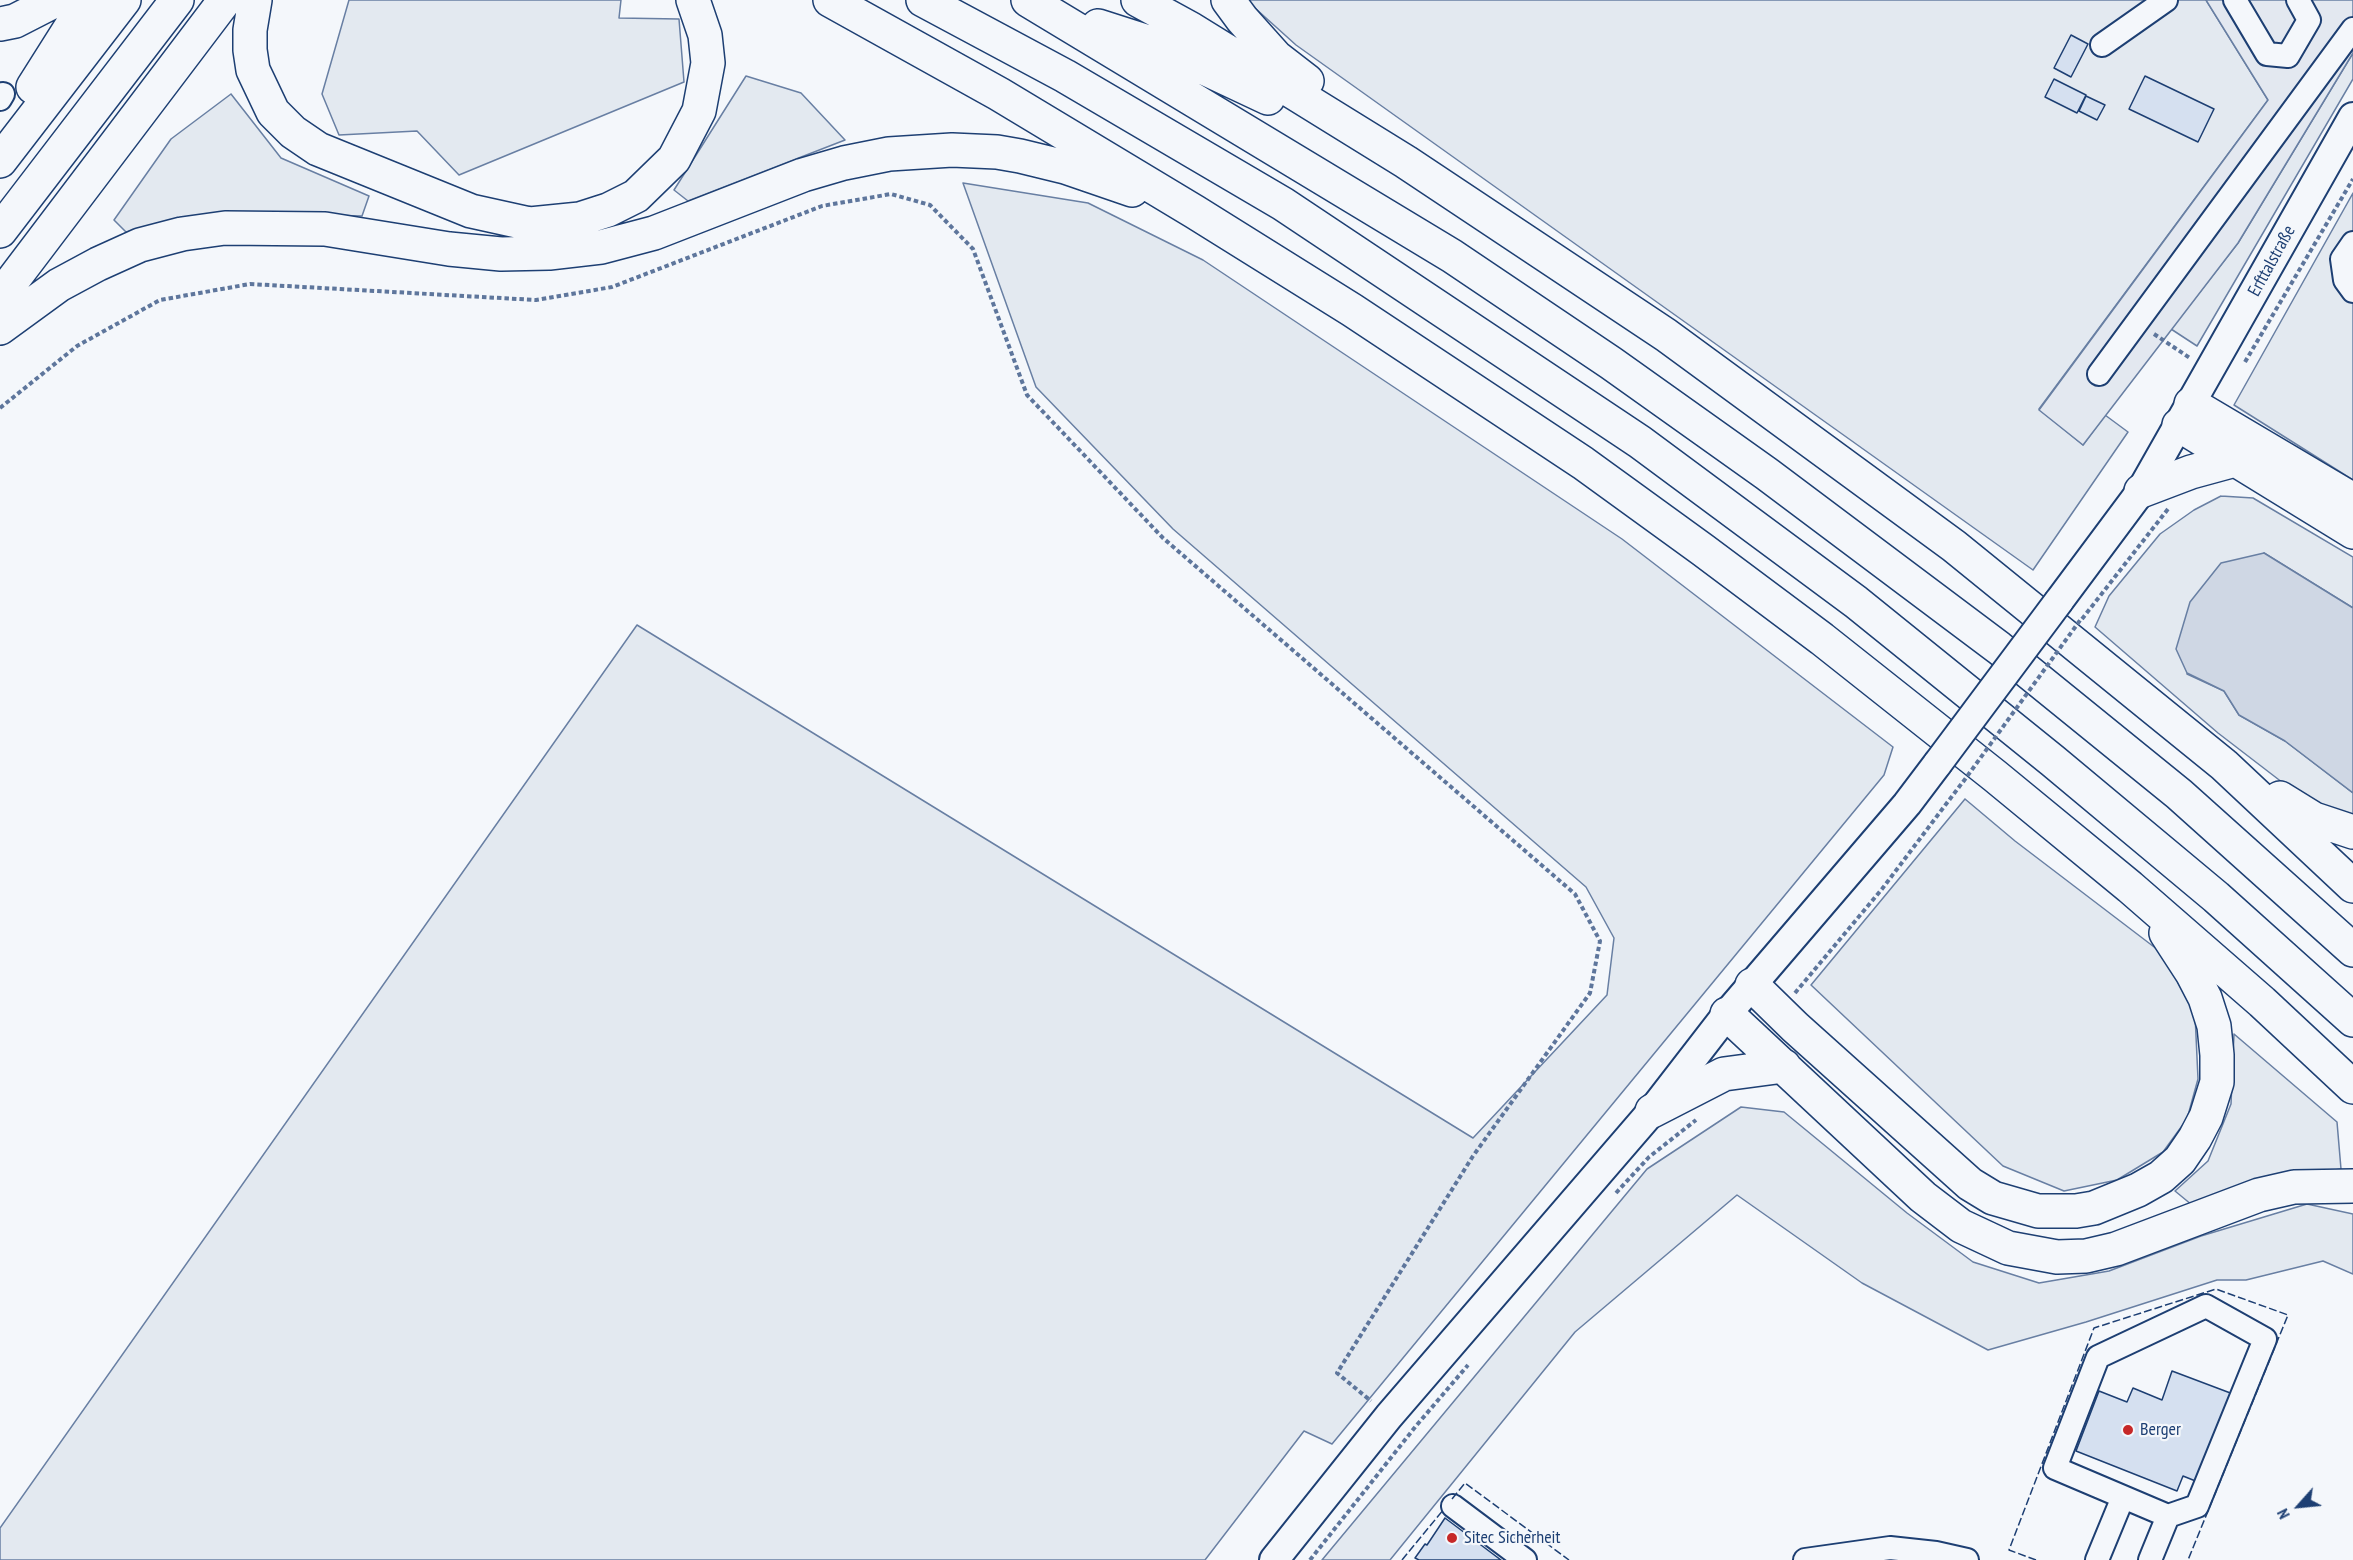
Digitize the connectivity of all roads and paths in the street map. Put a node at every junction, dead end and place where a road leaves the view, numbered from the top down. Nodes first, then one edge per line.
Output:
1 (56, 0) edge
2 (88, 0) edge
3 (124, 0) edge
4 (177, 0) edge
5 (225, 0) edge
6 (255, 0) edge
7 (693, 0) edge
8 (830, 0) edge
9 (923, 0) edge
10 (1138, 0) edge
11 (1228, 0) edge
12 (2166, 0) edge
13 (2235, 0) edge
14 (2298, 0) edge
15 (1035, 4) edge
16 (0, 24) edge
17 (2353, 29) edge
18 (2102, 45) dead end
19 (2353, 117) edge
20 (0, 140) edge
21 (0, 161) edge
22 (1406, 162) junction
23 (1195, 212) junction
24 (0, 231) edge
25 (2353, 243) edge
26 (2353, 291) edge
27 (0, 297) edge
28 (2137, 324) junction
29 (0, 328) edge
30 (2210, 370) junction
31 (2099, 374) dead end
32 (0, 408) edge
33 (2185, 415) junction
34 (2235, 460) junction
35 (2140, 491) junction
36 (2353, 500) edge
37 (2353, 532) edge
38 (2081, 619) dead end
39 (2224, 765) junction
40 (2353, 832) edge
41 (2353, 886) edge
42 (2130, 887) junction
43 (2353, 950) edge
44 (1752, 985) junction
45 (1780, 1013) junction
46 (1727, 1014) junction
47 (2353, 1020) edge
48 (1784, 1066) junction
49 (2353, 1087) edge
50 (1652, 1111) junction
51 (1705, 1113) dead end
52 (2353, 1186) edge
53 (1610, 1200) dead end
54 (1468, 1365) dead end
55 (1389, 1416) junction
56 (2123, 1497) junction
57 (1453, 1506) dead end
58 (2168, 1516) junction
59 (1935, 1557) edge
60 (1274, 1560) edge
61 (1310, 1560) edge
62 (1525, 1560) edge
63 (1809, 1560) edge
64 (1967, 1560) edge
65 (2097, 1560) edge
66 (2150, 1560) edge

1 - 16 highway
2 - 20 highway
3 - 21 highway
4 - 24 highway
5 - 27 highway
6 - 7 highway
8 - 23 highway
9 - 47 highway
10 - 22 highway
11 - 22 highway
12 - 18 street
13 - 14 street
15 - 22 highway
15 - 43 highway
17 - 28 street
19 - 30 main road, Erfttalstraße
22 - 39 highway
23 - 29 highway
23 - 42 highway
25 - 26 street
28 - 30 path
28 - 31 street
30 - 33 main road, Erfttalstraße
32 - 55 path
33 - 34 highway
33 - 35 main road, Erfttalstraße
33 - 36 highway
34 - 35 highway
34 - 37 highway
35 - 44 main road, Erfttalstraße, bridge
38 - 45 path, bridge
39 - 40 highway
39 - 41 highway
42 - 45 highway
42 - 49 highway
44 - 45 highway
44 - 46 main road, Erfttalstraße
46 - 48 highway
46 - 50 main road, Erfttalstraße
48 - 50 highway
48 - 52 highway
50 - 55 main road, Erfttalstraße
51 - 53 path
54 - 61 path
55 - 60 main road, Erfttalstraße
56 - 58 street
56 - 58 street
56 - 65 street
57 - 62 street
58 - 66 street
59 - 63 street
59 - 64 street

